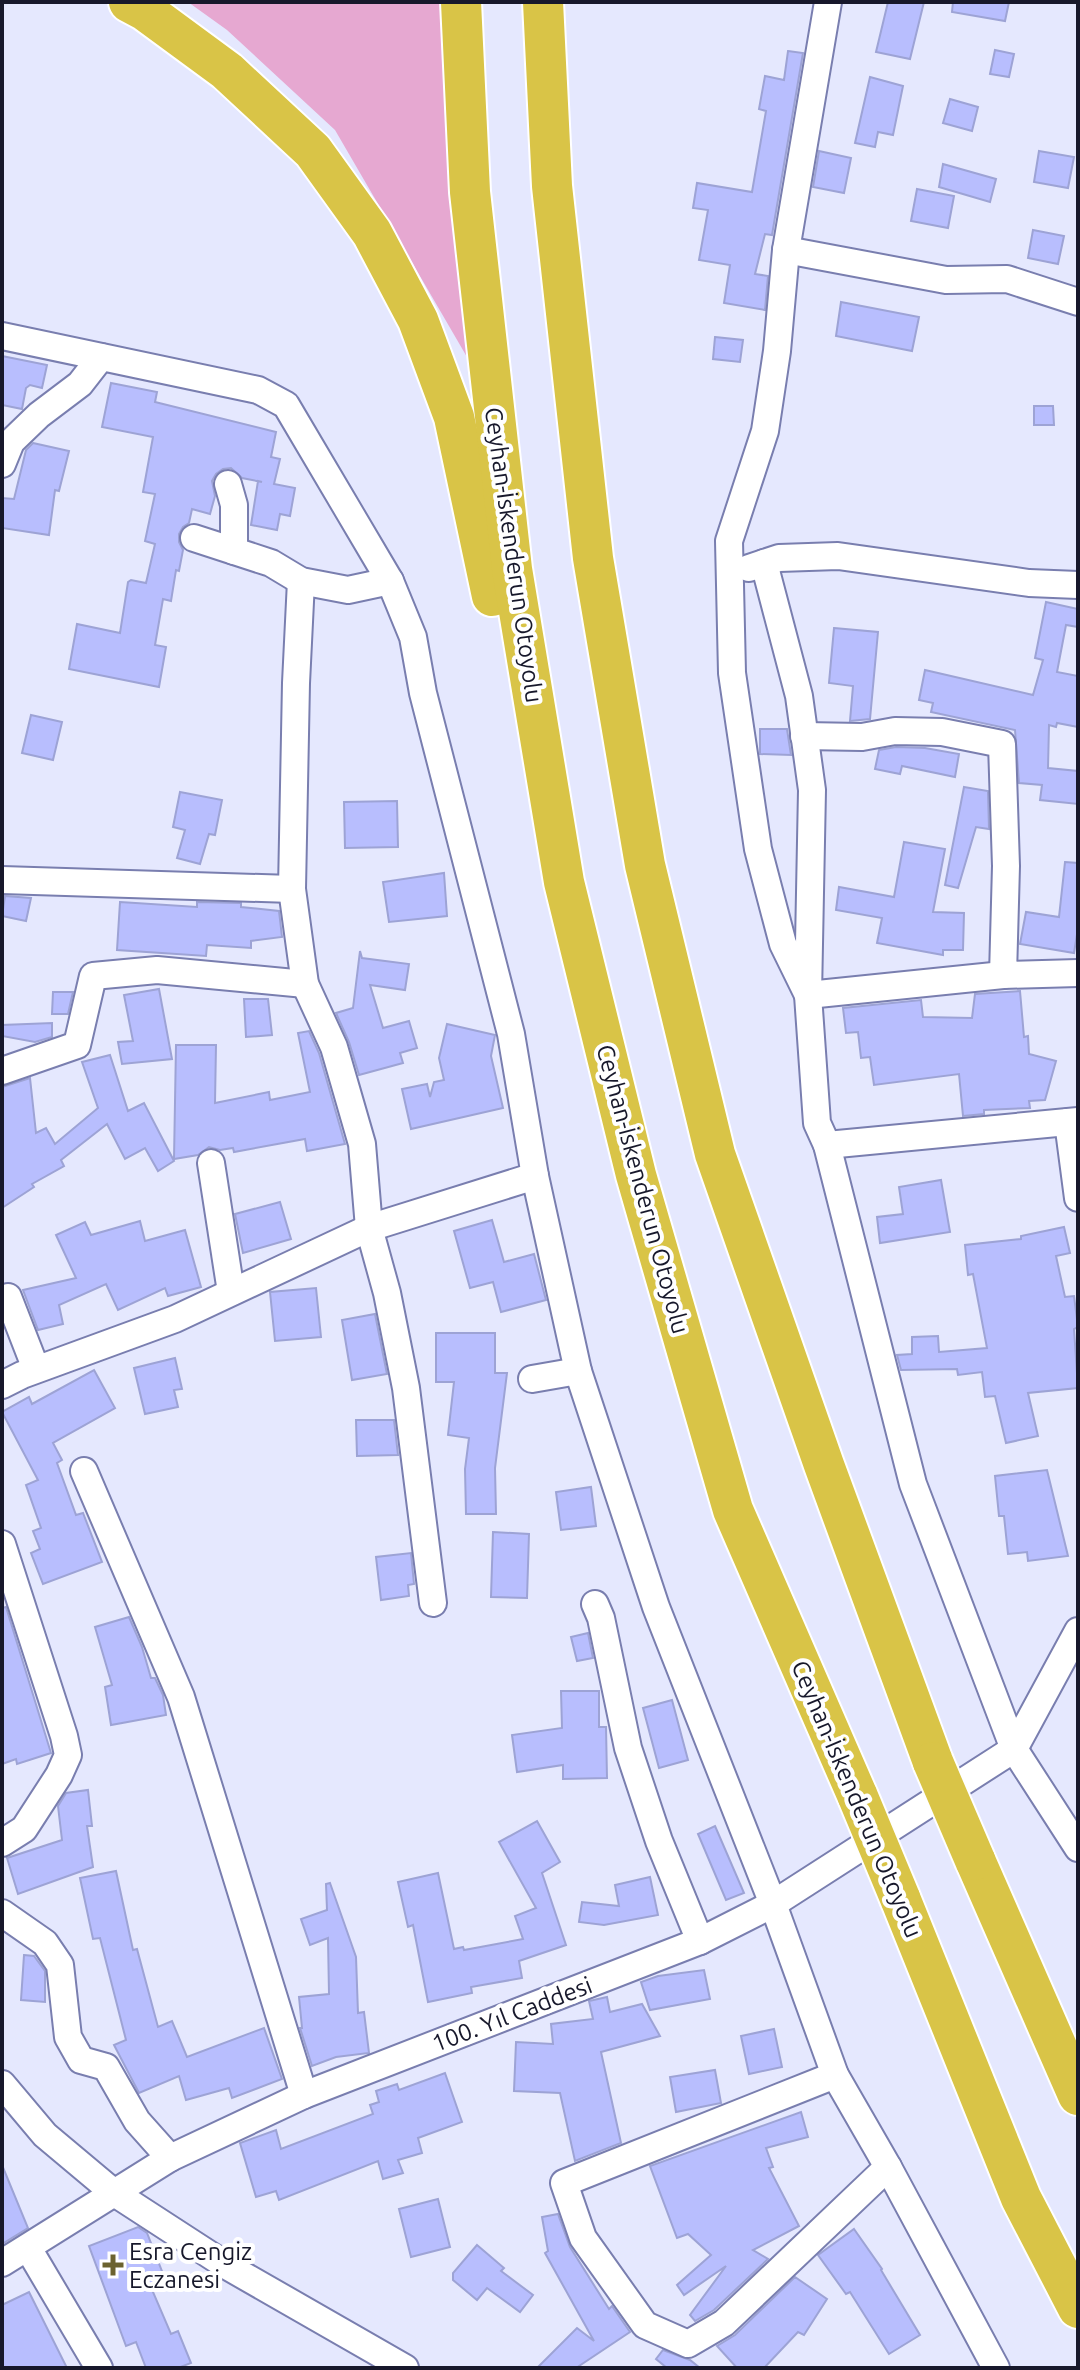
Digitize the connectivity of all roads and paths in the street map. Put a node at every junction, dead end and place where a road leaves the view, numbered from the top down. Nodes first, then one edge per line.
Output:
1 (129, 2) edge
2 (461, 2) edge
3 (543, 2) edge
4 (828, 2) edge
5 (786, 250) junction
6 (1078, 302) edge
7 (2, 336) edge
8 (101, 357) junction
9 (2, 464) edge
10 (228, 484) dead end
11 (194, 538) dead end
12 (234, 551) junction
13 (764, 563) junction
14 (729, 575) junction
15 (301, 581) junction
16 (390, 581) junction
17 (1078, 585) edge
18 (804, 736) junction
19 (2, 880) edge
20 (292, 889) junction
21 (1078, 973) edge
22 (1003, 975) junction
23 (305, 984) junction
24 (808, 995) junction
25 (2, 1071) edge
26 (1073, 1121) edge
27 (827, 1145) junction
28 (211, 1163) dead end
29 (636, 1175) junction
30 (535, 1176) junction
31 (1078, 1198) edge
32 (369, 1228) junction
33 (231, 1292) junction
34 (8, 1297) dead end
35 (36, 1369) junction
36 (578, 1371) junction
37 (532, 1379) dead end
38 (2, 1385) edge
39 (84, 1471) dead end
40 (2, 1544) edge
41 (433, 1603) dead end
42 (595, 1604) dead end
43 (1078, 1631) edge
44 (1014, 1749) junction
45 (2, 1843) edge
46 (1078, 1848) edge
47 (773, 1904) junction
48 (2, 1913) edge
49 (700, 1941) junction
50 (835, 2075) junction
51 (2, 2084) edge
52 (304, 2095) junction
53 (1078, 2095) edge
54 (170, 2158) junction
55 (888, 2167) junction
56 (113, 2192) junction
57 (28, 2248) junction
58 (2, 2263) edge
59 (1078, 2308) edge
60 (99, 2368) edge
61 (405, 2368) edge
62 (996, 2368) edge

1 - 29 highway
2 - 29 highway, Ceyhan-İskenderun Otoyolu
3 - 53 highway, bridge
4 - 5 street
5 - 6 street
5 - 14 street
7 - 8 street
8 - 9 street
8 - 16 street
10 - 12 street
11 - 12 street
12 - 15 street
13 - 14 street
13 - 17 street
13 - 18 street
14 - 24 street
15 - 16 street
15 - 20 street
16 - 30 street
18 - 22 street
18 - 24 street
19 - 20 street
20 - 23 street
21 - 22 street
22 - 24 street
23 - 25 street
23 - 32 street
24 - 27 street
26 - 27 street
26 - 31 street
27 - 44 street
28 - 33 street
29 - 59 highway, Ceyhan-İskenderun Otoyolu, bridge
30 - 32 street
30 - 36 street
32 - 33 street
32 - 41 street
33 - 35 street
34 - 35 street
35 - 38 street
36 - 37 street
36 - 47 street
39 - 52 street
40 - 45 street
42 - 49 street
43 - 44 street
44 - 46 street
44 - 47 street, 100. Yıl Caddesi
47 - 49 street, 100. Yıl Caddesi
47 - 50 street
48 - 54 street
49 - 52 street, 100. Yıl Caddesi
50 - 55 street
50 - 55 street
51 - 56 street
52 - 54 street, 100. Yıl Caddesi
54 - 56 street, 100. Yıl Caddesi
55 - 62 street
56 - 57 street, 100. Yıl Caddesi
56 - 61 street
57 - 58 street, 100. Yıl Caddesi
57 - 60 street

